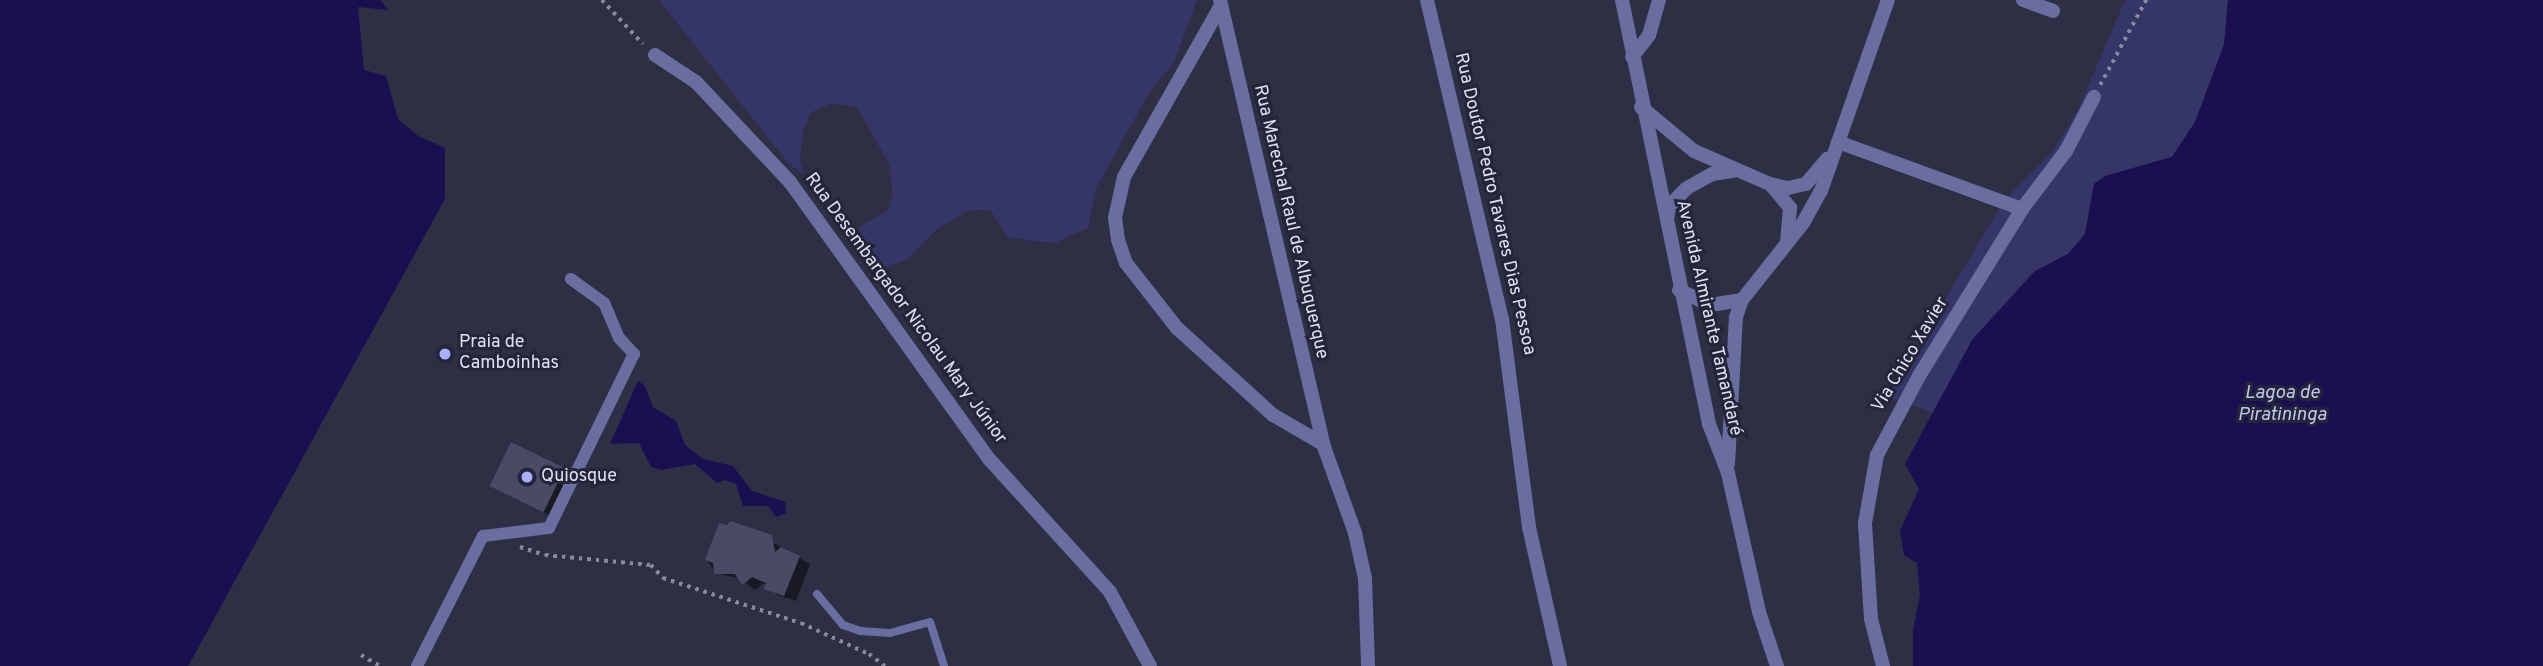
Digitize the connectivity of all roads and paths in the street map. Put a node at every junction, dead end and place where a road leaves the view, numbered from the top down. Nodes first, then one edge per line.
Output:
1 (602, 0) edge
2 (1427, 0) edge
3 (1622, 0) edge
4 (1659, 0) edge
5 (1888, 0) edge
6 (2024, 0) edge
7 (2146, 0) edge
8 (1220, 5) edge
9 (2053, 11) dead end
10 (655, 55) joint
11 (1632, 57) junction
12 (2094, 97) joint
13 (1640, 107) junction
14 (1838, 142) junction
15 (1734, 172) junction
16 (1770, 184) junction
17 (2022, 209) junction
18 (1666, 225) junction
19 (1784, 248) junction
20 (572, 279) dead end
21 (1679, 290) junction
22 (1742, 300) junction
23 (1323, 444) junction
24 (1728, 473) junction
25 (483, 536) junction
26 (817, 594) dead end
27 (361, 655) dead end
28 (380, 666) edge
29 (417, 666) edge
30 (885, 666) edge
31 (944, 666) edge
32 (1150, 666) edge
33 (1368, 666) edge
34 (1560, 666) edge
35 (1777, 666) edge
36 (1883, 666) edge

1 - 10 path
2 - 34 street, Rua Doutor Pedro Tavares Dias Pessoa
3 - 11 street, Avenida Almirante Tamandaré
4 - 11 street
5 - 14 street
6 - 9 street
7 - 12 path
8 - 23 street, Rua Marechal Raul de Albuquerque
8 - 23 street, Rua Marechal Raul de Albuquerque
10 - 32 street, Rua Desembargador Nicolau Mary Júnior
11 - 13 street, Avenida Almirante Tamandaré
12 - 17 street, Via Chico Xavier
13 - 15 street
13 - 18 street, Avenida Almirante Tamandaré
14 - 16 street
14 - 17 street
14 - 19 street
15 - 16 street
15 - 18 street
16 - 19 street
17 - 36 street, Via Chico Xavier
18 - 21 street, Avenida Almirante Tamandaré
19 - 22 street
20 - 25 street
21 - 22 street
21 - 24 street, Avenida Almirante Tamandaré
22 - 24 street
23 - 33 street, Rua Marechal Raul de Albuquerque
24 - 35 street, Avenida Almirante Tamandaré
25 - 29 street
25 - 30 path
26 - 31 lane
27 - 28 path

